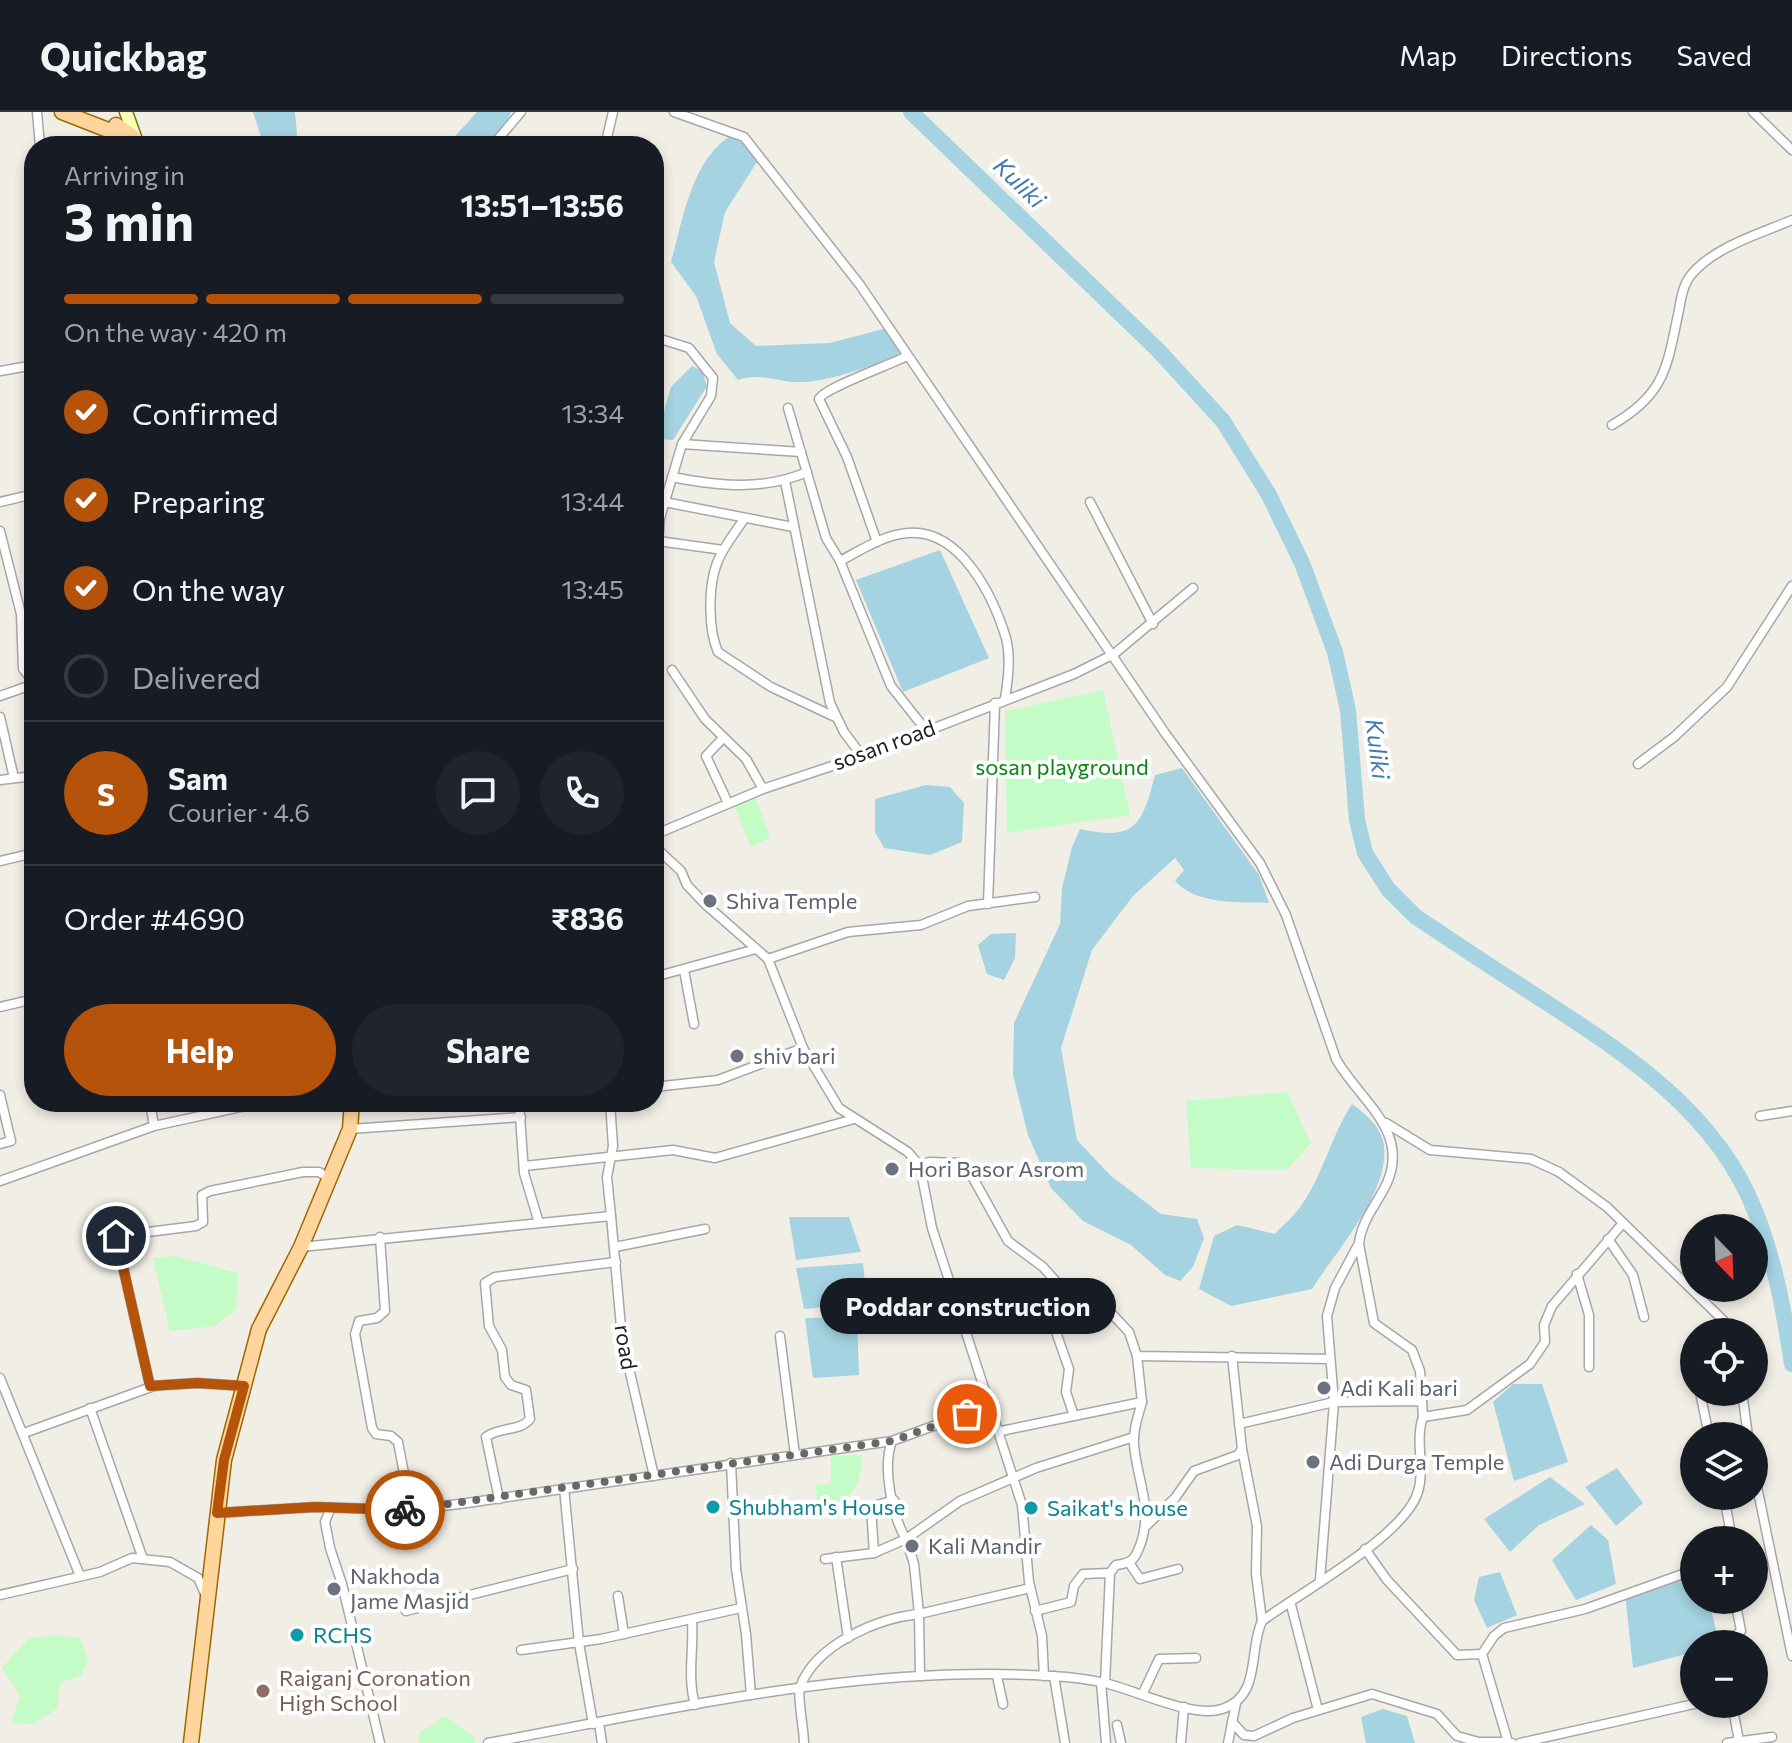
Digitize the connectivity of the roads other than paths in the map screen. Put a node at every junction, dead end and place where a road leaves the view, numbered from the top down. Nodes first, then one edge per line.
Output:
1 (37, 112) edge
2 (62, 112) edge
3 (83, 112) edge
4 (126, 112) edge
5 (521, 112) edge
6 (613, 112) edge
7 (674, 112) edge
8 (1753, 112) edge
9 (39, 136) edge
10 (118, 136) edge
11 (128, 136) edge
12 (132, 136) edge
13 (501, 136) edge
14 (607, 136) edge
15 (1792, 150) edge
16 (1792, 220) edge
17 (664, 340) edge
18 (907, 356) junction
19 (24, 367) edge
20 (0, 371) edge
21 (788, 408) dead end
22 (1612, 425) dead end
23 (682, 444) junction
24 (801, 452) junction
25 (807, 472) junction
26 (672, 477) junction
27 (785, 481) junction
28 (24, 496) edge
29 (0, 502) edge
30 (665, 502) junction
31 (1090, 502) dead end
32 (664, 506) edge
33 (744, 519) junction
34 (793, 527) junction
35 (0, 531) edge
36 (664, 542) edge
37 (877, 542) junction
38 (723, 550) junction
39 (840, 561) junction
40 (5, 572) edge
41 (1792, 586) edge
42 (1193, 588) dead end
43 (1153, 624) junction
44 (1114, 654) junction
45 (24, 670) edge
46 (672, 670) dead end
47 (24, 687) edge
48 (0, 696) edge
49 (1000, 701) junction
50 (0, 717) edge
51 (836, 717) junction
52 (925, 729) junction
53 (723, 738) junction
54 (862, 756) junction
55 (1638, 764) dead end
56 (24, 777) edge
57 (14, 778) junction
58 (0, 780) edge
59 (763, 789) junction
60 (728, 803) junction
61 (664, 831) edge
62 (24, 855) edge
63 (664, 855) edge
64 (0, 861) edge
65 (1035, 897) dead end
66 (988, 904) junction
67 (762, 954) junction
68 (684, 970) junction
69 (664, 975) edge
70 (24, 1001) edge
71 (0, 1007) edge
72 (694, 1024) dead end
73 (803, 1048) junction
74 (664, 1086) edge
75 (0, 1095) edge
76 (1792, 1111) edge
77 (152, 1112) edge
78 (218, 1112) edge
79 (351, 1112) edge
80 (520, 1112) edge
81 (610, 1112) edge
82 (1760, 1116) dead end
83 (521, 1117) junction
84 (854, 1119) junction
85 (1382, 1120) junction
86 (154, 1126) junction
87 (350, 1129) junction
88 (0, 1144) edge
89 (612, 1155) junction
90 (524, 1166) junction
91 (920, 1166) junction
92 (329, 1178) junction
93 (0, 1181) edge
94 (611, 1216) junction
95 (539, 1223) junction
96 (1623, 1223) junction
97 (705, 1229) dead end
98 (380, 1237) junction
99 (1608, 1239) junction
100 (1359, 1244) junction
101 (301, 1247) junction
102 (615, 1247) junction
103 (616, 1262) junction
104 (1577, 1274) junction
105 (1076, 1304) junction
106 (1644, 1317) dead end
107 (1721, 1318) edge
108 (780, 1336) dead end
109 (1137, 1356) junction
110 (1232, 1356) junction
111 (1330, 1359) junction
112 (1589, 1367) dead end
113 (0, 1378) edge
114 (155, 1386) junction
115 (244, 1386) junction
116 (1422, 1401) junction
117 (1142, 1402) junction
118 (1334, 1402) junction
119 (991, 1405) junction
120 (90, 1408) junction
121 (1074, 1416) junction
122 (1423, 1417) junction
123 (1239, 1424) junction
124 (1001, 1431) junction
125 (24, 1433) junction
126 (1134, 1437) junction
127 (892, 1441) junction
128 (1242, 1449) junction
129 (795, 1455) junction
130 (731, 1463) junction
131 (654, 1476) junction
132 (1015, 1478) junction
133 (564, 1488) junction
134 (499, 1499) junction
135 (894, 1500) junction
136 (331, 1507) junction
137 (411, 1510) junction
138 (1762, 1510) edge
139 (217, 1513) junction
140 (1147, 1525) junction
141 (906, 1539) junction
142 (1365, 1549) junction
143 (874, 1553) junction
144 (836, 1557) junction
145 (143, 1559) junction
146 (825, 1559) dead end
147 (1130, 1564) junction
148 (573, 1569) junction
149 (1178, 1569) dead end
150 (1110, 1573) junction
151 (1680, 1575) edge
152 (80, 1576) junction
153 (1320, 1580) junction
154 (1030, 1588) junction
155 (0, 1593) edge
156 (618, 1596) dead end
157 (208, 1601) junction
158 (1291, 1605) junction
159 (741, 1608) junction
160 (406, 1611) dead end
161 (1035, 1611) junction
162 (919, 1614) junction
163 (692, 1620) junction
164 (1262, 1621) junction
165 (624, 1634) junction
166 (848, 1638) junction
167 (579, 1643) junction
168 (521, 1650) dead end
169 (1482, 1654) junction
170 (1792, 1656) edge
171 (1196, 1658) dead end
172 (920, 1676) junction
173 (997, 1676) junction
174 (1049, 1676) junction
175 (1103, 1683) junction
176 (799, 1688) junction
177 (1143, 1693) junction
178 (751, 1695) junction
179 (1236, 1703) junction
180 (1003, 1704) dead end
181 (695, 1705) junction
182 (1184, 1707) junction
183 (1680, 1707) edge
184 (1318, 1710) junction
185 (1735, 1718) edge
186 (1232, 1722) junction
187 (596, 1723) junction
188 (1117, 1725) dead end
189 (552, 1731) junction
190 (1772, 1737) dead end
191 (1181, 1741) edge
192 (1739, 1741) junction
193 (191, 1743) edge
194 (380, 1743) edge
195 (488, 1743) edge
196 (554, 1743) edge
197 (602, 1743) edge
198 (804, 1743) edge
199 (1065, 1743) edge
200 (1106, 1743) edge
201 (1121, 1743) edge
202 (1228, 1743) edge
203 (1511, 1743) edge
204 (1520, 1743) edge
205 (1727, 1743) edge

1 - 9 street
2 - 10 main road
3 - 11 main road
4 - 12 street
5 - 13 street
6 - 14 street
7 - 18 street
8 - 15 street
16 - 22 street
17 - 23 street
18 - 37 street
18 - 44 street
19 - 20 street
21 - 24 street
23 - 24 street
23 - 26 street
24 - 25 street
25 - 27 street
25 - 39 street
26 - 27 street
26 - 30 street
27 - 34 street
28 - 29 street
30 - 32 street
30 - 33 street
31 - 43 street
33 - 34 street
33 - 38 street
34 - 51 street
35 - 40 street
36 - 38 street
37 - 39 street
37 - 49 street
38 - 51 street
39 - 52 street
40 - 45 street
41 - 55 street
42 - 43 street, sosan road
43 - 44 street, sosan road
44 - 49 street, sosan road
44 - 85 street
46 - 53 street
47 - 48 street
49 - 52 street, sosan road
49 - 66 street
50 - 57 street
51 - 54 street
52 - 54 street, sosan road
53 - 59 street
53 - 60 street
54 - 59 street, sosan road
56 - 57 street
57 - 58 street
59 - 60 street, sosan road
60 - 61 street, sosan road
62 - 64 street
63 - 67 street
65 - 66 street
66 - 67 street
67 - 68 street
67 - 73 street
68 - 69 street
68 - 72 street
70 - 71 street
73 - 74 street
73 - 84 street
75 - 88 street
76 - 82 street
77 - 86 street
78 - 86 street
79 - 87 main road
80 - 83 street
81 - 89 street, road
83 - 87 street
83 - 90 street
84 - 89 street
84 - 91 street
85 - 96 street
85 - 100 street
86 - 93 street
87 - 92 main road
89 - 90 street
89 - 94 street, road
90 - 95 street
91 - 105 street
91 - 119 street
92 - 101 main road
92 - 114 street
94 - 95 street
94 - 102 street, road
95 - 98 street
96 - 99 street
96 - 107 street
97 - 102 street
98 - 101 street
98 - 137 street
99 - 104 street
99 - 106 street
100 - 111 street
100 - 116 street
101 - 115 main road
102 - 103 street, road
103 - 131 street, road
103 - 134 street
104 - 112 street
104 - 122 street
105 - 109 street
105 - 121 street
108 - 129 street
109 - 110 street
109 - 117 street
110 - 111 street
110 - 123 street
111 - 118 street
113 - 125 street
114 - 115 street
114 - 120 street
115 - 139 main road
116 - 118 street
116 - 122 street
117 - 121 street
117 - 126 street
118 - 123 street
118 - 153 street
119 - 124 street
119 - 127 street
120 - 125 street
120 - 145 street
121 - 124 street
122 - 142 street
123 - 128 street
124 - 132 street
125 - 152 street
126 - 132 street
126 - 140 street
127 - 129 street
127 - 135 street
128 - 140 street
128 - 164 street
129 - 130 street
130 - 131 street
130 - 159 street
131 - 133 street
132 - 141 street
132 - 154 street
133 - 134 street
133 - 148 street
134 - 137 street
135 - 141 street
135 - 143 street
136 - 137 street
136 - 139 street
136 - 194 street
138 - 170 street
139 - 157 main road
140 - 147 street
141 - 143 street
141 - 162 street
142 - 153 street
142 - 169 street
143 - 144 street
144 - 146 street
144 - 166 street
145 - 152 street
145 - 157 street
147 - 149 street
147 - 150 street
148 - 160 street
148 - 167 street
150 - 161 street
150 - 175 street
151 - 169 street
152 - 155 street
153 - 158 street
154 - 161 street
154 - 162 street
156 - 165 street
157 - 193 main road
158 - 164 street
158 - 184 street
159 - 163 street
159 - 178 street
161 - 174 street
162 - 166 street
162 - 172 street
163 - 165 street
163 - 181 street
164 - 179 street
165 - 167 street
166 - 176 street
167 - 168 street
167 - 187 street
169 - 203 street
171 - 177 street
172 - 173 street
172 - 176 street
173 - 174 street
173 - 180 street
174 - 175 street
174 - 199 street
175 - 177 street
175 - 200 street
176 - 178 street
176 - 198 street
177 - 182 street
178 - 181 street
179 - 182 street
179 - 186 street
181 - 187 street
182 - 191 street
183 - 204 street
184 - 186 street
184 - 203 street
185 - 192 street
186 - 202 street
187 - 189 street
187 - 197 street
188 - 201 street
189 - 195 street
189 - 196 street
190 - 192 street
192 - 205 street

